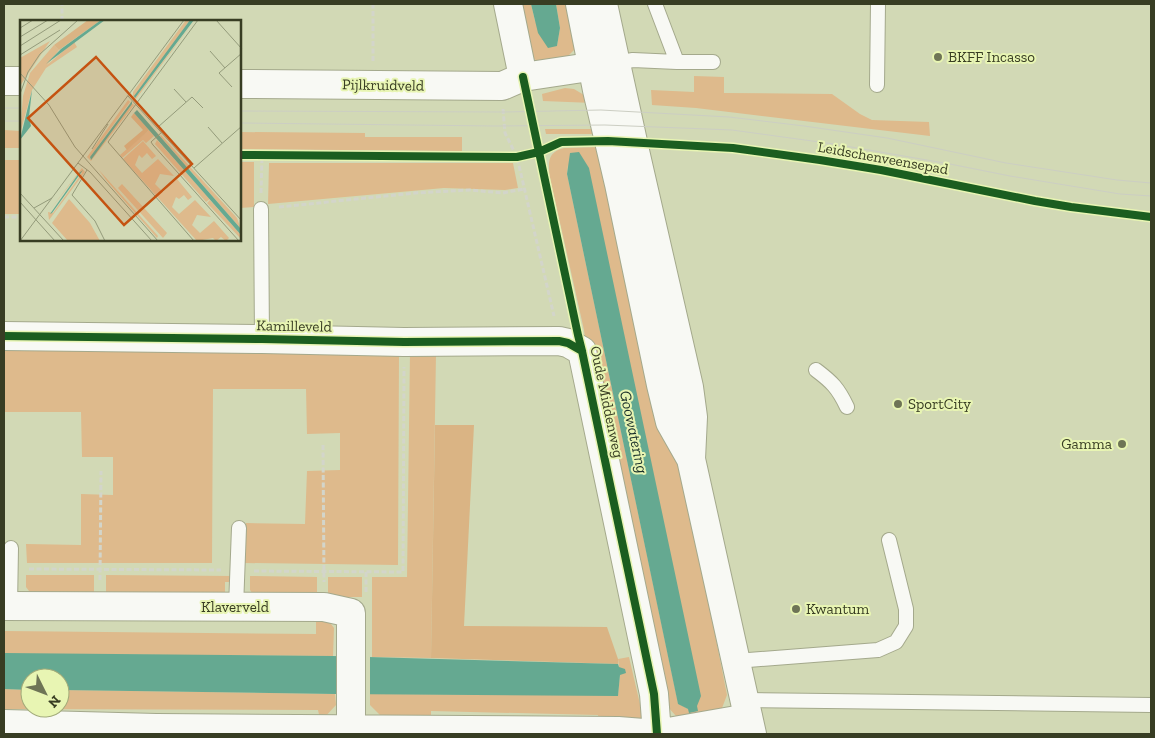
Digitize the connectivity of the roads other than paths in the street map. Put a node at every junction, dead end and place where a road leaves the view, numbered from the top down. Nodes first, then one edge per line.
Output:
1 (508, 4) edge
2 (580, 4) edge
3 (603, 4) edge
4 (655, 4) edge
5 (878, 4) edge
6 (677, 62) junction
7 (713, 62) dead end
8 (604, 64) junction
9 (524, 77) junction
10 (4, 81) edge
11 (20, 81) edge
12 (241, 84) edge
13 (877, 85) dead end
14 (261, 209) road end
15 (4, 336) edge
16 (262, 339) junction
17 (582, 351) joint
18 (816, 370) dead end
19 (847, 407) dead end
20 (238, 528) dead end
21 (889, 540) dead end
22 (11, 548) dead end
23 (7, 606) edge
24 (236, 607) junction
25 (736, 661) junction
26 (1151, 705) edge
27 (351, 717) junction
28 (748, 718) edge
29 (4, 724) edge
30 (403, 732) edge
31 (656, 734) edge

1 - 9 street
2 - 8 street
3 - 8 street
4 - 6 lane
5 - 13 lane
6 - 7 lane
6 - 8 lane
8 - 9 street, Pijlkruidveld
8 - 25 street
9 - 12 street, Pijlkruidveld
10 - 11 street
14 - 16 lane
15 - 16 street, Kamilleveld
16 - 17 street, Kamilleveld
17 - 31 street, Oude Middenweg
18 - 19 lane
20 - 24 lane
21 - 25 lane
22 - 23 lane
23 - 24 street, Klaverveld
24 - 27 street, Klaverveld
25 - 28 street
26 - 28 lane
27 - 29 street
27 - 30 street
28 - 31 street
30 - 31 street

